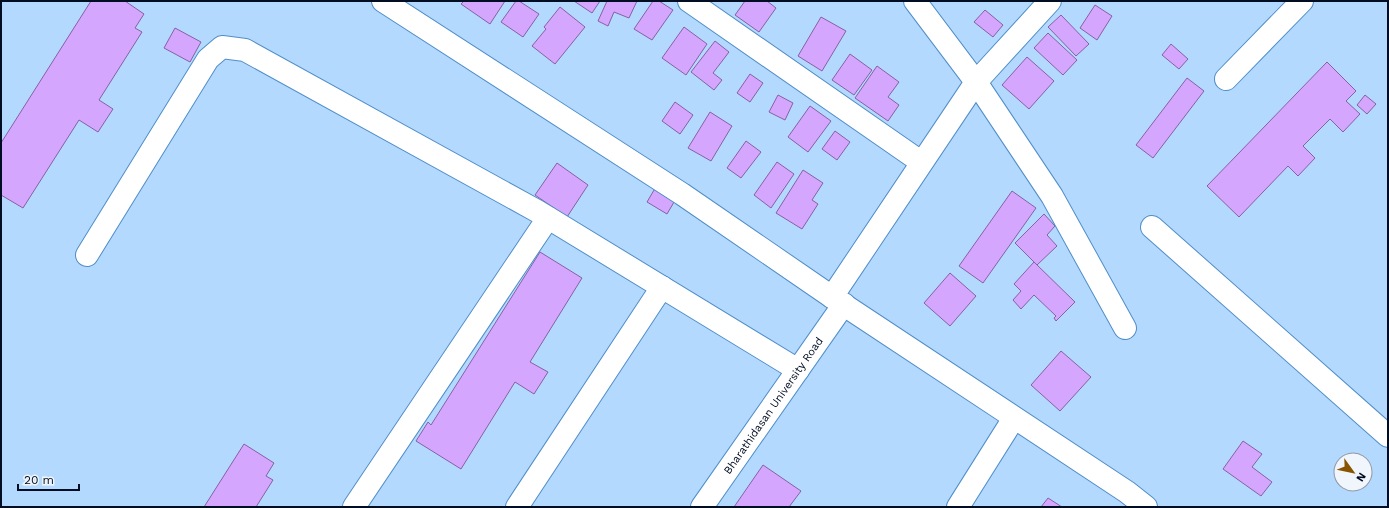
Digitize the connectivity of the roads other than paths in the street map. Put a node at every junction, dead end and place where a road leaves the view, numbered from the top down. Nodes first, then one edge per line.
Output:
1 (383, 1) edge
2 (689, 1) edge
3 (916, 1) edge
4 (1050, 1) edge
5 (1302, 1) edge
6 (1226, 79) dead end
7 (976, 82) junction
8 (921, 162) junction
9 (548, 218) junction
10 (1152, 227) dead end
11 (88, 255) dead end
12 (662, 288) junction
13 (838, 300) junction
14 (1125, 328) dead end
15 (798, 370) junction
16 (1014, 418) junction
17 (1388, 436) edge
18 (354, 507) edge
19 (517, 507) edge
20 (702, 507) edge
21 (958, 507) edge
22 (1146, 507) edge

1 - 13 street
2 - 8 street
3 - 7 street
4 - 7 street, Bharathidasan University Road
5 - 6 street
7 - 8 street, Bharathidasan University Road
7 - 14 street
8 - 13 street, Bharathidasan University Road
9 - 11 street
9 - 12 street
9 - 18 street
10 - 17 street
12 - 15 street
12 - 19 street
13 - 15 street, Bharathidasan University Road
13 - 16 street
15 - 20 street, Bharathidasan University Road
16 - 21 street
16 - 22 street

